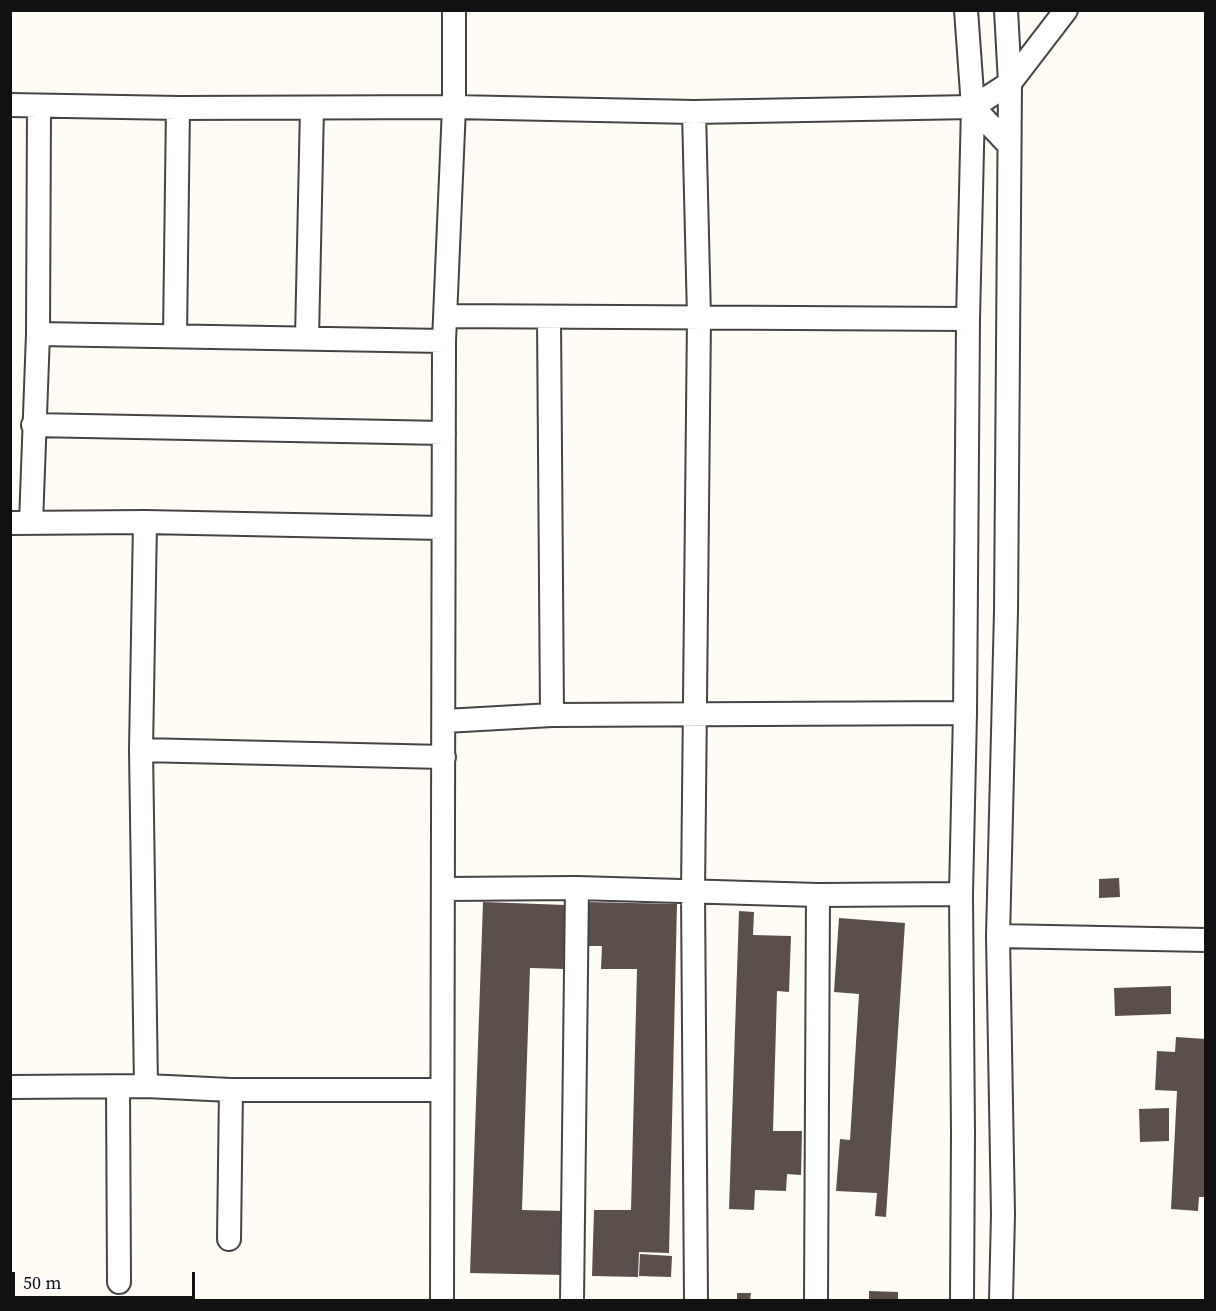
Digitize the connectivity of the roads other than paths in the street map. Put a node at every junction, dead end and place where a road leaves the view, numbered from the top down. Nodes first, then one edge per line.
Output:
1 (454, 10) edge
2 (966, 10) edge
3 (1006, 10) edge
4 (1066, 10) edge
5 (1010, 83) junction
6 (10, 105) edge
7 (39, 106) junction
8 (454, 106) junction
9 (973, 107) junction
10 (178, 108) junction
11 (312, 108) junction
12 (694, 112) junction
13 (1009, 145) junction
14 (446, 316) junction
15 (699, 317) junction
16 (549, 318) junction
17 (968, 319) junction
18 (38, 334) junction
19 (175, 336) junction
20 (307, 338) junction
21 (444, 340) junction
22 (33, 425) junction
23 (444, 433) junction
24 (145, 522) junction
25 (21, 523) edge
26 (443, 528) junction
27 (965, 713) junction
28 (697, 714) junction
29 (552, 716) junction
30 (445, 721) junction
31 (141, 750) junction
32 (444, 757) junction
33 (578, 888) junction
34 (444, 889) junction
35 (693, 892) junction
36 (961, 894) junction
37 (818, 895) junction
38 (998, 936) junction
39 (1206, 940) edge
40 (146, 1086) junction
41 (10, 1087) edge
42 (118, 1087) junction
43 (231, 1090) junction
44 (442, 1090) junction
45 (229, 1239) dead end
46 (119, 1282) dead end
47 (442, 1300) edge
48 (572, 1300) edge
49 (696, 1300) edge
50 (816, 1300) edge
51 (962, 1300) edge
52 (1001, 1300) edge

1 - 8 street
2 - 9 street
3 - 5 street
4 - 5 street
5 - 9 street
5 - 13 street
6 - 7 street
7 - 10 street
7 - 18 street
8 - 11 street
8 - 12 street
8 - 14 street
9 - 12 street
9 - 13 street
9 - 17 street
10 - 11 street
10 - 19 street
11 - 20 street
12 - 15 street
13 - 38 street
14 - 16 street
14 - 21 street
15 - 16 street
15 - 17 street
15 - 28 street
16 - 29 street
17 - 27 street
18 - 19 street
18 - 22 street
19 - 20 street
20 - 21 street
21 - 23 street
22 - 23 street
22 - 25 street
23 - 26 street
24 - 25 street
24 - 26 street
24 - 31 street
26 - 30 street
27 - 28 street
27 - 36 street
28 - 29 street
28 - 35 street
29 - 30 street
30 - 32 street
31 - 32 street
31 - 40 street
32 - 34 street
33 - 34 street
33 - 35 street
33 - 48 street
34 - 44 street
35 - 37 street
35 - 49 street
36 - 37 street
36 - 51 street
37 - 50 street
38 - 39 street
38 - 52 street
40 - 42 street
40 - 43 street
41 - 42 street
42 - 46 street
43 - 44 street
43 - 45 street
44 - 47 street

